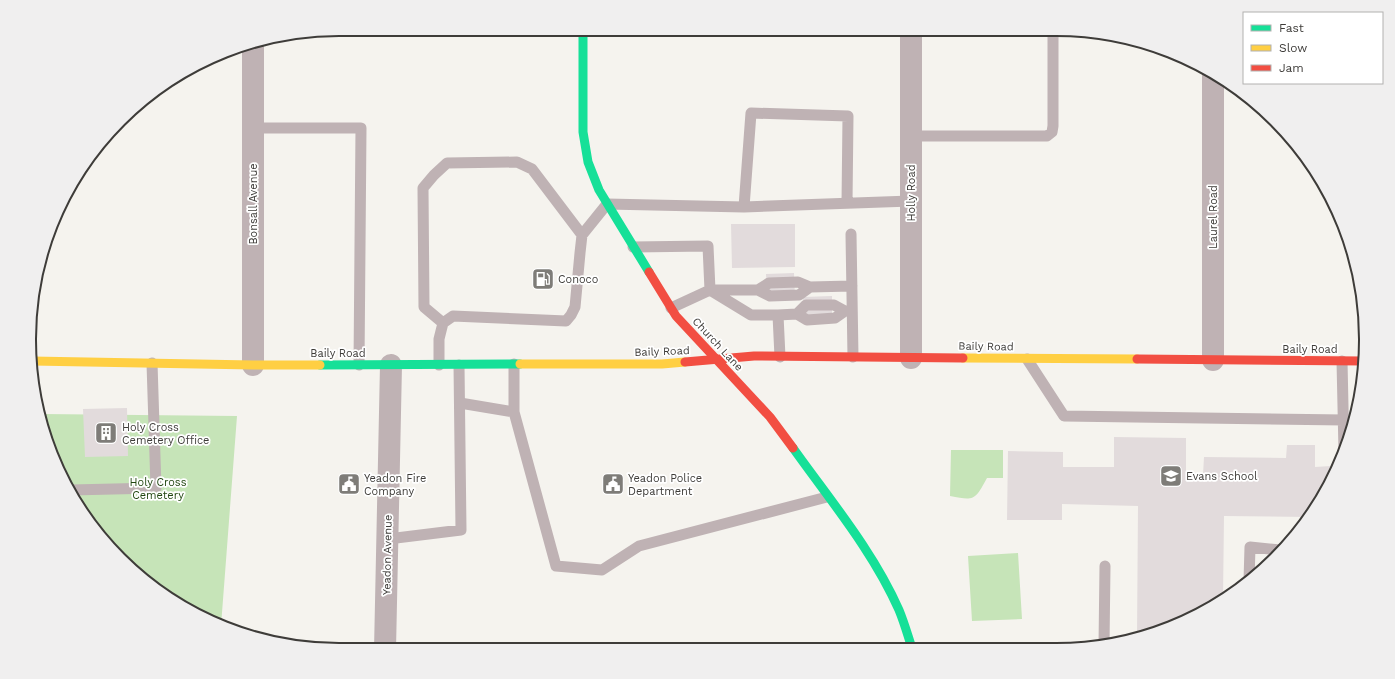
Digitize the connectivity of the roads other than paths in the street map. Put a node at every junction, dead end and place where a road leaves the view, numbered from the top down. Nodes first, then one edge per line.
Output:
1 (583, 36) edge
2 (911, 36) edge
3 (1053, 36) edge
4 (253, 49) edge
5 (1212, 80) edge
6 (253, 128) junction
7 (911, 136) junction
8 (911, 201) junction
9 (847, 203) junction
10 (607, 204) junction
11 (744, 207) junction
12 (851, 234) dead end
13 (582, 235) junction
14 (633, 247) junction
15 (852, 286) junction
16 (710, 290) junction
17 (670, 308) junction
18 (848, 311) junction
19 (778, 315) junction
20 (443, 323) junction
21 (780, 357) junction
22 (853, 357) junction
23 (911, 358) junction
24 (1027, 359) junction
25 (716, 360) junction
26 (1213, 360) junction
27 (37, 361) edge
28 (1342, 361) junction
29 (1358, 361) edge
30 (152, 363) junction
31 (439, 364) junction
32 (514, 364) junction
33 (253, 365) junction
34 (359, 365) junction
35 (391, 365) junction
36 (459, 365) junction
37 (460, 402) junction
38 (514, 412) junction
39 (1344, 420) junction
40 (1344, 434) edge
41 (76, 490) edge
42 (827, 497) junction
43 (388, 539) junction
44 (1275, 549) edge
45 (1105, 566) dead end
46 (1250, 572) edge
47 (1104, 639) edge
48 (386, 643) edge
49 (910, 643) edge

1 - 10 street, Church Lane
2 - 7 street, Holly Road
3 - 7 lane
4 - 6 street, Bonsall Avenue
5 - 26 street, Laurel Road
6 - 33 street, Bonsall Avenue
6 - 34 lane
7 - 8 street, Holly Road
8 - 9 lane
8 - 23 street, Holly Road
9 - 11 lane
9 - 11 lane
10 - 11 lane
10 - 13 lane
10 - 14 street, Church Lane
12 - 15 lane
13 - 20 lane
13 - 20 lane
14 - 16 lane
14 - 17 street, Church Lane
15 - 16 lane
15 - 18 lane
16 - 17 lane
16 - 19 lane
17 - 25 street, Church Lane
18 - 19 lane
18 - 22 lane
19 - 21 lane
20 - 31 lane
21 - 22 street, Baily Road
21 - 25 street, Baily Road
22 - 23 street, Baily Road
23 - 24 street, Baily Road
24 - 26 street, Baily Road
24 - 39 lane
25 - 32 street, Baily Road
25 - 42 street, Church Lane
26 - 28 street, Baily Road
27 - 30 street, Baily Road
28 - 29 street, Baily Road
28 - 39 lane
30 - 33 street, Baily Road
30 - 41 lane
31 - 35 street, Baily Road
31 - 36 street, Baily Road
32 - 36 street, Baily Road
32 - 38 lane
33 - 34 street, Baily Road
34 - 35 street, Baily Road
35 - 43 street, Yeadon Avenue
36 - 37 lane
37 - 38 lane
37 - 43 lane
38 - 42 lane
39 - 40 lane
42 - 49 street, Church Lane
43 - 48 street, Yeadon Avenue
44 - 46 lane
45 - 47 lane

